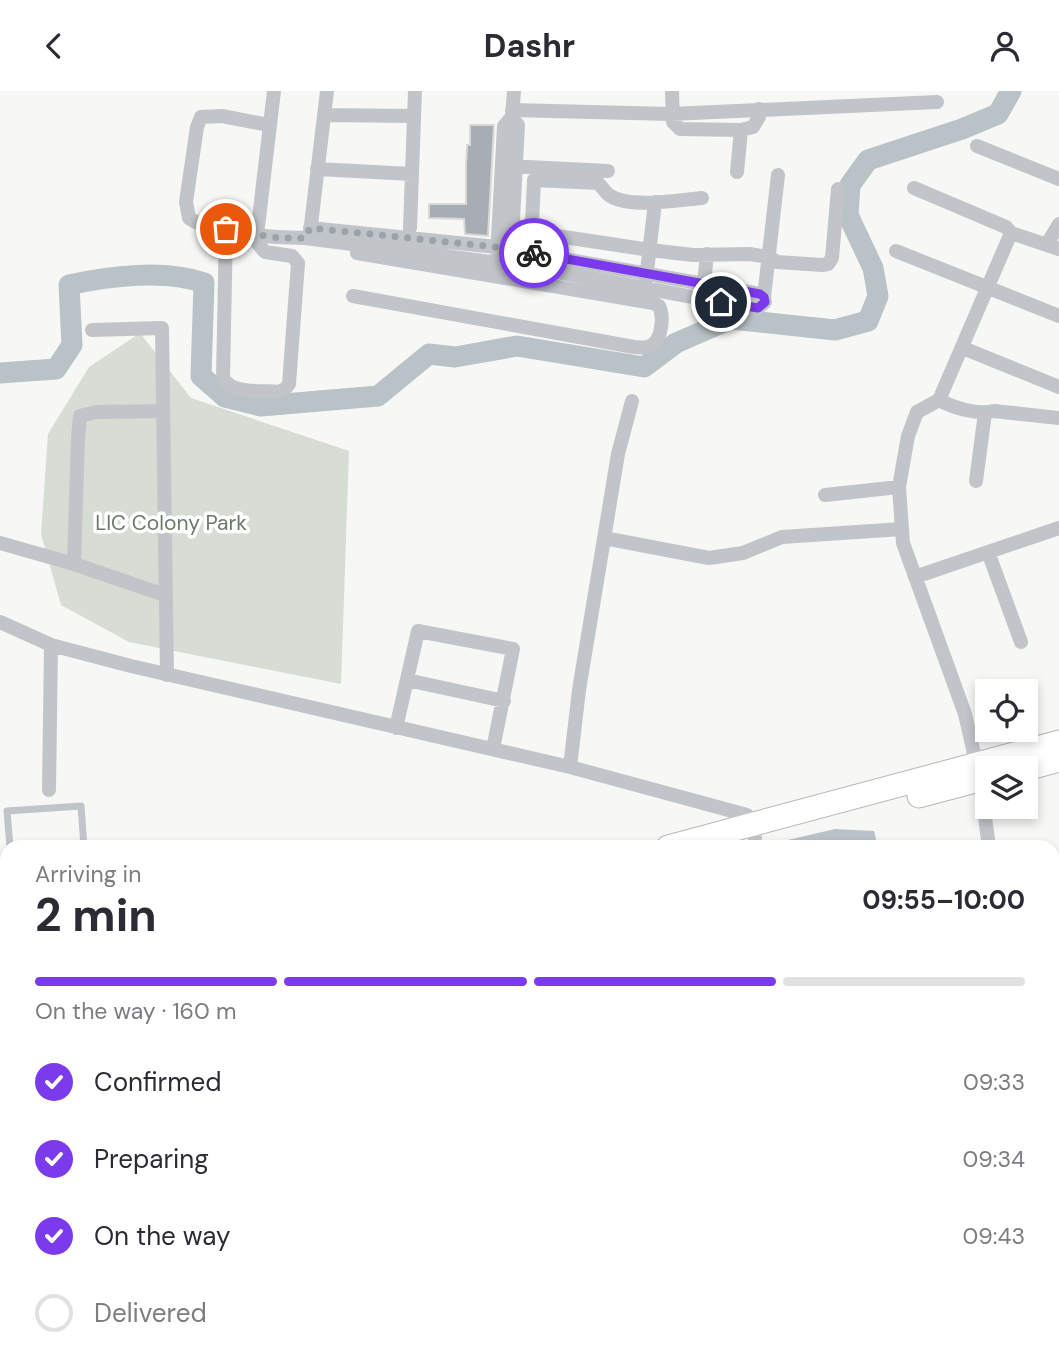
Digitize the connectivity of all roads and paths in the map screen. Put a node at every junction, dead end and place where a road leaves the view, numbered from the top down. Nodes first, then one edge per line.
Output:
1 (274, 91) edge
2 (327, 91) edge
3 (415, 91) edge
4 (514, 91) edge
5 (672, 91) edge
6 (844, 98) edge
7 (937, 102) dead end
8 (760, 109) junction
9 (512, 114) junction
10 (671, 114) junction
11 (324, 115) junction
12 (414, 117) junction
13 (269, 125) junction
14 (741, 130) junction
15 (977, 146) dead end
16 (509, 166) junction
17 (317, 169) junction
18 (608, 171) dead end
19 (737, 172) dead end
20 (412, 174) junction
21 (778, 175) dead end
22 (1059, 179) edge
23 (914, 188) dead end
24 (838, 189) dead end
25 (702, 198) dead end
26 (655, 202) junction
27 (1059, 224) edge
28 (410, 228) dead end
29 (226, 229) junction
30 (308, 233) junction
31 (1011, 233) junction
32 (257, 235) junction
33 (1053, 246) edge
34 (650, 250) junction
35 (896, 251) dead end
36 (357, 253) dead end
37 (707, 254) junction
38 (504, 257) junction
39 (769, 257) junction
40 (501, 278) junction
41 (646, 281) junction
42 (704, 284) junction
43 (989, 288) junction
44 (353, 296) dead end
45 (764, 297) junction
46 (1059, 316) edge
47 (92, 330) dead end
48 (963, 348) junction
49 (1059, 387) edge
50 (939, 400) junction
51 (632, 401) dead end
52 (163, 411) junction
53 (985, 413) junction
54 (1059, 418) edge
55 (976, 481) dead end
56 (899, 487) junction
57 (825, 495) dead end
58 (1059, 528) edge
59 (902, 529) junction
60 (604, 538) junction
61 (0, 543) edge
62 (988, 552) junction
63 (74, 564) junction
64 (915, 577) junction
65 (165, 595) junction
66 (0, 622) edge
67 (1021, 642) dead end
68 (51, 645) junction
69 (167, 675) junction
70 (408, 680) junction
71 (504, 701) junction
72 (396, 728) junction
73 (1059, 742) edge
74 (493, 749) junction
75 (977, 756) edge
76 (1025, 756) edge
77 (1059, 760) edge
78 (1038, 766) edge
79 (570, 767) junction
80 (975, 776) edge
81 (49, 790) dead end
82 (986, 819) edge
83 (753, 831) junction
84 (9, 840) edge
85 (83, 840) edge
86 (705, 840) edge
87 (734, 840) edge
88 (988, 840) edge

1 - 13 street
2 - 11 street
3 - 12 street
4 - 9 street
5 - 10 street
6 - 7 street
6 - 8 street
8 - 10 street
8 - 14 street
9 - 10 street
9 - 16 street
10 - 14 street
11 - 12 street
11 - 17 street
12 - 20 street
13 - 29 street
13 - 32 street
14 - 19 street
15 - 22 street
16 - 18 street
16 - 38 street
17 - 20 street
17 - 30 street
20 - 28 street
21 - 39 street
23 - 31 street
24 - 39 street
25 - 26 street
26 - 34 street
26 - 34 street
27 - 33 street
29 - 32 street
29 - 32 street
30 - 32 street
30 - 38 street
31 - 33 street
31 - 43 street
34 - 37 street
34 - 41 street
35 - 43 street
36 - 40 street
37 - 39 street
37 - 42 street
38 - 40 street
38 - 41 street
39 - 45 street
40 - 44 street
41 - 42 street
41 - 45 street
42 - 45 street
43 - 46 street
43 - 48 street
47 - 52 street
48 - 49 street
48 - 50 street
50 - 53 street
50 - 56 street
51 - 60 street
52 - 63 street
52 - 65 street
53 - 54 street
53 - 55 street
56 - 57 street
56 - 59 street
58 - 62 street
59 - 60 street
59 - 64 street
60 - 79 street
61 - 63 street
62 - 64 street
62 - 67 street
63 - 65 street
64 - 75 street
65 - 69 street
66 - 68 street
68 - 69 street
68 - 81 street
69 - 72 street
70 - 71 street
70 - 71 street
70 - 72 street
71 - 74 street
72 - 74 street
73 - 76 highway
74 - 79 street
77 - 78 highway
79 - 83 street
80 - 83 highway
82 - 88 street
83 - 86 highway
83 - 87 highway
84 - 85 lane

